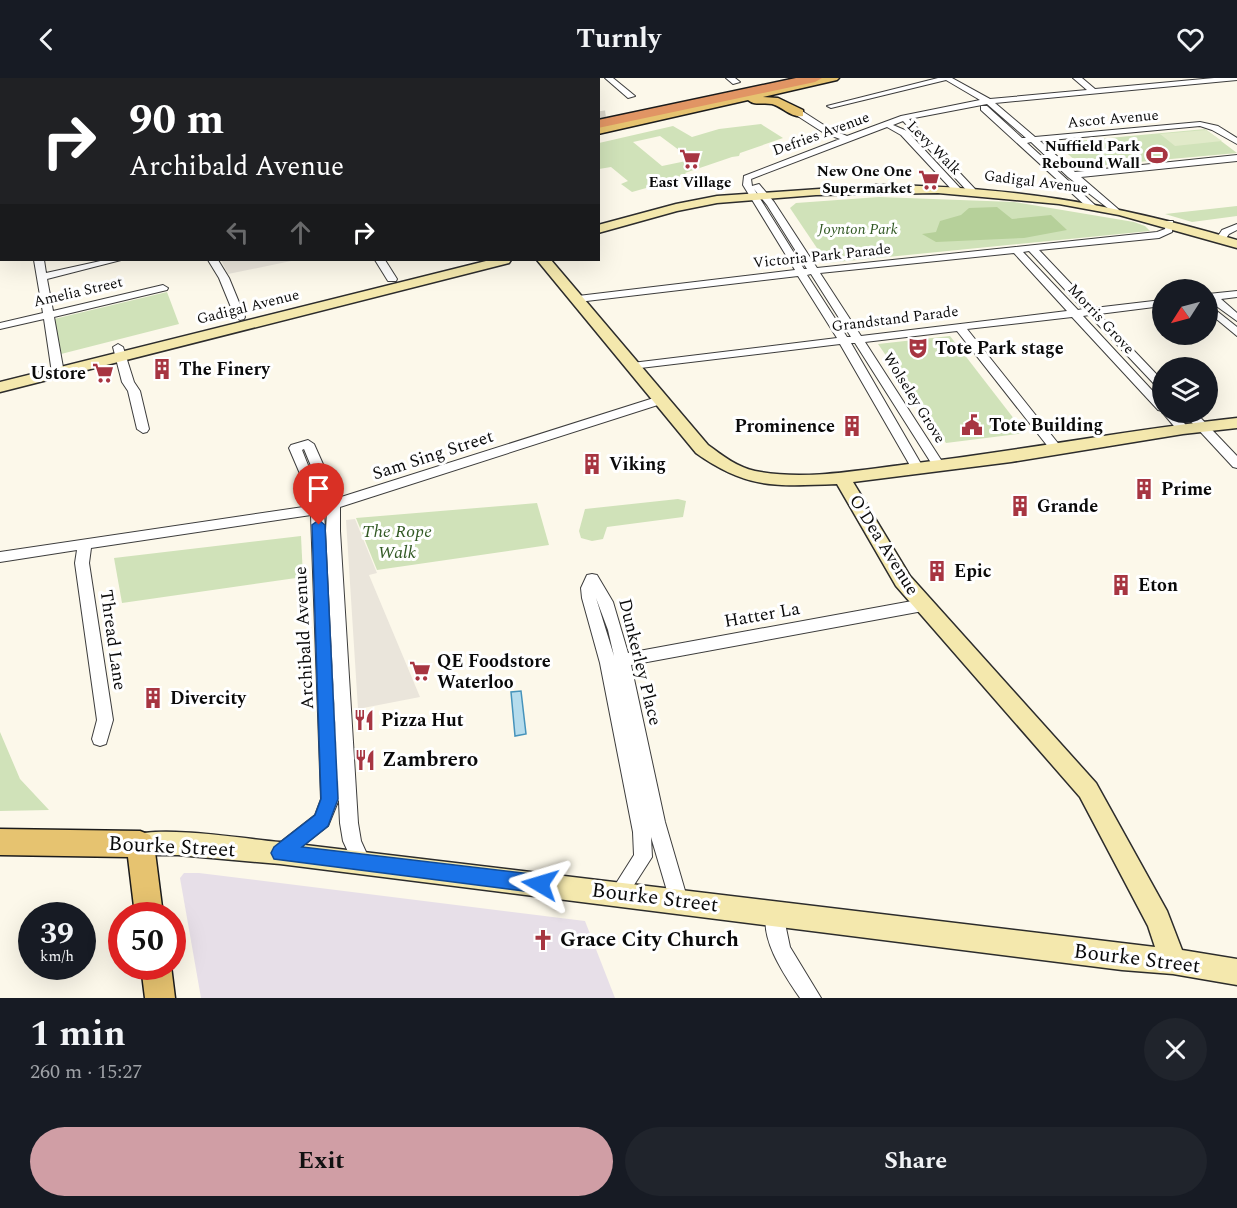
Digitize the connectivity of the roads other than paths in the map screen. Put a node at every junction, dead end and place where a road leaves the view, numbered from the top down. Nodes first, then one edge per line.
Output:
1 (609, 78) edge
2 (776, 78) edge
3 (794, 78) edge
4 (815, 78) edge
5 (835, 78) edge
6 (1077, 78) edge
7 (1237, 78) edge
8 (944, 79) edge
9 (1214, 79) edge
10 (1093, 91) junction
11 (631, 96) dead end
12 (988, 101) junction
13 (978, 102) junction
14 (831, 106) dead end
15 (678, 113) junction
16 (799, 113) junction
17 (927, 113) junction
18 (906, 121) junction
19 (600, 122) edge
20 (891, 127) junction
21 (846, 139) junction
22 (1034, 139) junction
23 (1019, 141) junction
24 (1237, 142) edge
25 (1237, 158) edge
26 (1074, 175) junction
27 (1060, 176) junction
28 (957, 190) junction
29 (972, 191) junction
30 (760, 197) junction
31 (1091, 206) junction
32 (1114, 210) junction
33 (1170, 223) junction
34 (1237, 227) edge
35 (600, 229) edge
36 (600, 235) edge
37 (1221, 239) junction
38 (1237, 244) edge
39 (1033, 250) junction
40 (1018, 252) junction
41 (39, 261) edge
42 (112, 261) edge
43 (214, 261) edge
44 (381, 261) edge
45 (472, 261) edge
46 (500, 261) edge
47 (545, 261) edge
48 (814, 271) junction
49 (800, 273) junction
50 (42, 277) junction
51 (392, 279) junction
52 (163, 288) dead end
53 (1237, 294) edge
54 (1218, 298) edge
55 (578, 299) junction
56 (1152, 304) edge
57 (1218, 306) edge
58 (1090, 311) junction
59 (1218, 311) edge
60 (1074, 313) junction
61 (48, 315) junction
62 (240, 317) junction
63 (1237, 318) edge
64 (0, 326) edge
65 (960, 326) junction
66 (1237, 333) edge
67 (859, 338) junction
68 (843, 340) junction
69 (119, 352) junction
70 (632, 366) junction
71 (57, 368) junction
72 (1152, 376) edge
73 (0, 377) edge
74 (0, 387) edge
75 (1152, 396) edge
76 (660, 400) junction
77 (1178, 423) edge
78 (1198, 423) edge
79 (1237, 423) edge
80 (1201, 427) junction
81 (143, 429) dead end
82 (1183, 429) junction
83 (1057, 450) junction
84 (1237, 464) edge
85 (939, 466) junction
86 (918, 469) junction
87 (842, 478) junction
88 (334, 505) junction
89 (316, 510) junction
90 (85, 546) junction
91 (0, 557) edge
92 (923, 606) junction
93 (332, 632) junction
94 (615, 662) junction
95 (100, 739) dead end
96 (0, 842) edge
97 (140, 844) junction
98 (280, 853) junction
99 (362, 863) junction
100 (620, 893) junction
101 (679, 901) junction
102 (147, 902) edge
103 (775, 915) junction
104 (1173, 961) junction
105 (1237, 972) edge
106 (158, 980) edge
107 (160, 998) edge
108 (810, 998) edge

1 - 11 street
2 - 19 highway
3 - 19 highway
4 - 19 highway
5 - 15 main road
5 - 16 main road
6 - 10 street
7 - 9 street, Defries Avenue
8 - 12 street
8 - 13 street
8 - 14 street
9 - 10 street, Defries Avenue
10 - 12 street, Defries Avenue
12 - 13 street, Defries Avenue
12 - 22 street
13 - 17 street, Defries Avenue
13 - 23 street
15 - 16 main road
15 - 19 main road
16 - 21 street
17 - 18 street, Defries Avenue
17 - 21 street, Defries Avenue
18 - 20 street, Defries Avenue
18 - 29 street, Levy Walk
20 - 28 street, Levy Walk
20 - 30 street, Defries Avenue
21 - 30 street, Defries Avenue
22 - 23 street, Ascot Avenue
22 - 24 street, Ascot Avenue
22 - 26 street
23 - 27 street
25 - 26 street
26 - 27 street
26 - 32 street
27 - 31 street
28 - 29 street, Gadigal Avenue
28 - 30 street, Gadigal Avenue
29 - 31 street, Gadigal Avenue
30 - 35 street, Gadigal Avenue
30 - 36 street, Gadigal Avenue
30 - 48 street, Wolseley Grove
30 - 49 street, Wolseley Grove
31 - 32 street, Gadigal Avenue
32 - 33 street, Gadigal Avenue
33 - 37 street, Gadigal Avenue
33 - 39 street, Victoria Park Parade
34 - 37 street
37 - 38 street, Gadigal Avenue
39 - 40 street, Victoria Park Parade
39 - 58 street, Morris Grove
40 - 48 street, Victoria Park Parade
40 - 60 street, Morris Grove
41 - 50 street
42 - 50 street
43 - 62 street
44 - 51 street
45 - 51 street, Gadigal Avenue
46 - 69 street, Gadigal Avenue
47 - 55 street, O'Dea Avenue
48 - 49 street, Victoria Park Parade
48 - 67 street, Wolseley Grove
49 - 55 street, Victoria Park Parade
49 - 68 street, Wolseley Grove
50 - 61 street
51 - 62 street, Gadigal Avenue
52 - 61 street, Amelia Street
53 - 54 street
55 - 70 street, O'Dea Avenue
56 - 58 street, Grandstand Parade
57 - 63 street
58 - 60 street, Grandstand Parade
58 - 72 street, Morris Grove
59 - 66 street
60 - 65 street, Grandstand Parade
60 - 75 street, Morris Grove
61 - 64 street, Amelia Street
61 - 71 street
62 - 69 street, Gadigal Avenue
65 - 67 street, Grandstand Parade
65 - 83 street
67 - 68 street, Grandstand Parade
67 - 85 street, Wolseley Grove
68 - 70 street, Grandstand Parade
68 - 86 street, Wolseley Grove
69 - 71 street, Gadigal Avenue
69 - 81 street
70 - 76 street, O'Dea Avenue
71 - 73 street, Gadigal Avenue
71 - 74 street, Gadigal Avenue
76 - 87 street, O'Dea Avenue
76 - 88 street, Sam Sing Street
77 - 82 street
78 - 80 street
79 - 80 street
80 - 82 street
80 - 84 street
82 - 83 street
83 - 85 street
85 - 86 street
86 - 87 street
87 - 92 street, O'Dea Avenue
88 - 89 street, Sam Sing Street
88 - 89 street, Archibald Avenue
88 - 93 street, Archibald Avenue
89 - 90 street, Sam Sing Street
89 - 93 street, Archibald Avenue
90 - 91 street, Sam Sing Street
90 - 95 street, Thread Lane
92 - 94 street, Hatter La
92 - 104 street, O'Dea Avenue
93 - 98 street, Archibald Avenue
93 - 99 street, Archibald Avenue
94 - 100 street, Dunkerley Place
94 - 101 street, Dunkerley Place
96 - 97 main road, Bourke Street
97 - 98 street, Bourke Street
97 - 102 main road
98 - 99 street, Bourke Street
99 - 100 street, Bourke Street
100 - 101 street, Bourke Street
101 - 103 street, Bourke Street
103 - 104 street, Bourke Street
103 - 108 street
104 - 105 street, Bourke Street
106 - 107 main road

